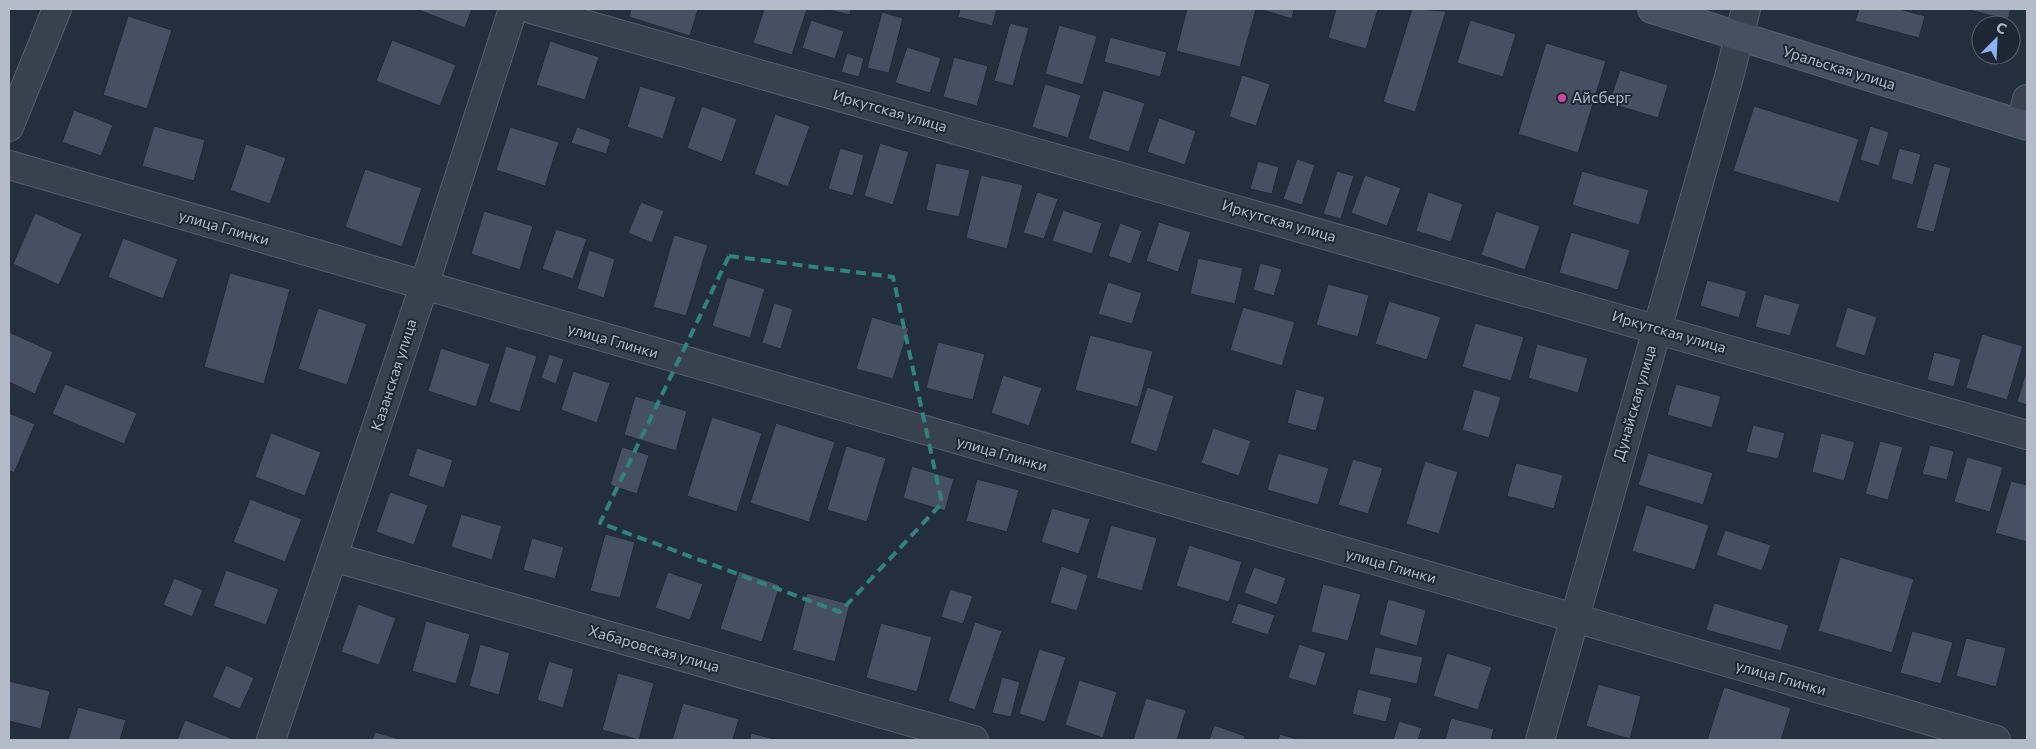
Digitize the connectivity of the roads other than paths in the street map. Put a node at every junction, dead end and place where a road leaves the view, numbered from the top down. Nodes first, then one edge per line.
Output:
1 (57, 9) edge
2 (513, 9) edge
3 (531, 9) edge
4 (1652, 9) edge
5 (1746, 9) edge
6 (1738, 37) junction
7 (2025, 116) edge
8 (9, 127) edge
9 (9, 165) edge
10 (424, 286) junction
11 (1656, 329) junction
12 (2027, 435) edge
13 (333, 557) junction
14 (1574, 619) junction
15 (271, 740) edge
16 (974, 740) edge
17 (1540, 740) edge
18 (1996, 740) edge

1 - 8 street
2 - 10 street, Казанская улица
3 - 11 street, Иркутская улица
4 - 6 main road, Уральская улица
5 - 6 street, Дунайская улица
6 - 7 main road, Уральская улица
6 - 11 street, Дунайская улица
9 - 10 street, улица Глинки
10 - 13 street, Казанская улица
10 - 14 street, улица Глинки
11 - 12 street, Иркутская улица
11 - 14 street, Дунайская улица
13 - 15 street, Казанская улица
13 - 16 street, Хабаровская улица
14 - 17 street, Дунайская улица
14 - 18 street, улица Глинки

